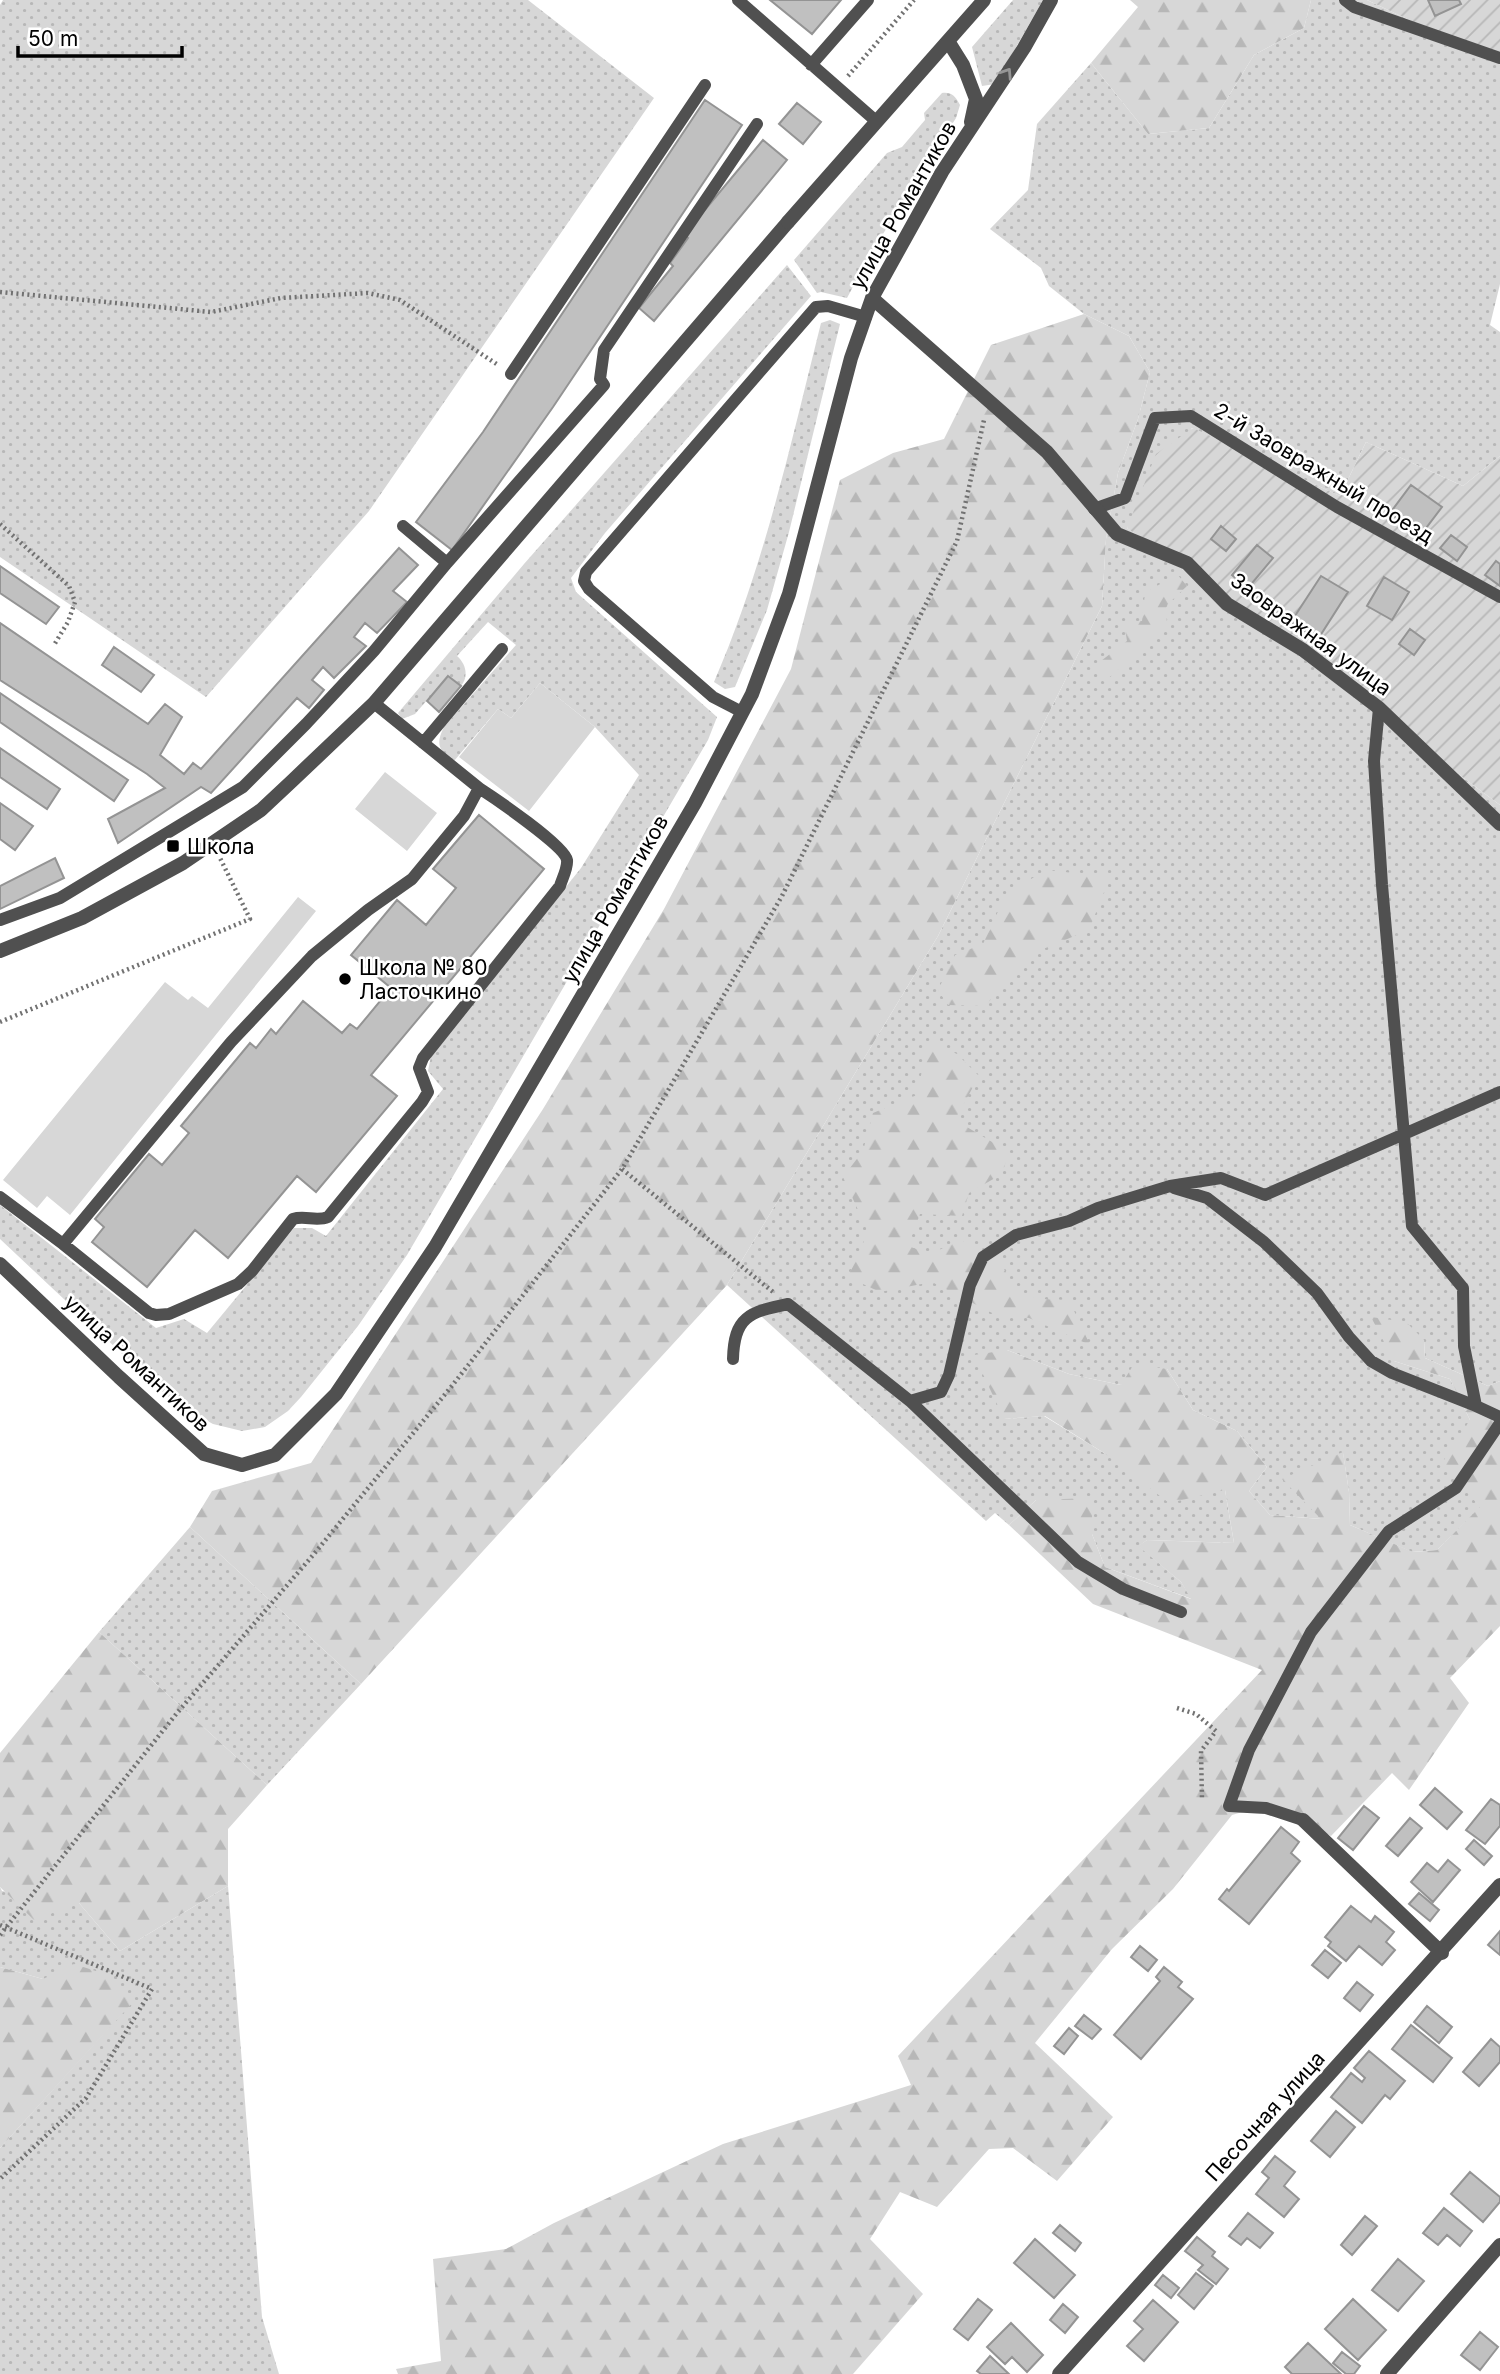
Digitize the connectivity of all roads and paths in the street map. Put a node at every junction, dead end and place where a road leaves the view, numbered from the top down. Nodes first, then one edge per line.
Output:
1 (738, 0) edge
2 (868, 0) edge
3 (914, 0) edge
4 (984, 0) edge
5 (1051, 0) edge
6 (1345, 0) edge
7 (948, 41) junction
8 (1500, 58) edge
9 (811, 65) junction
10 (705, 85) dead end
11 (837, 88) junction
12 (876, 121) junction
13 (757, 124) dead end
14 (969, 130) junction
15 (0, 292) edge
16 (872, 298) junction
17 (866, 317) junction
18 (512, 373) joint
19 (989, 399) junction
20 (1094, 509) junction
21 (0, 524) edge
22 (403, 526) dead end
23 (447, 564) junction
24 (1500, 597) edge
25 (54, 645) dead end
26 (502, 649) dead end
27 (374, 704) junction
28 (1379, 708) junction
29 (742, 712) junction
30 (423, 743) junction
31 (479, 788) junction
32 (1500, 824) edge
33 (212, 843) junction
34 (0, 920) edge
35 (0, 951) edge
36 (0, 1022) edge
37 (1500, 1092) edge
38 (1404, 1134) junction
39 (622, 1169) junction
40 (1170, 1186) junction
41 (0, 1197) edge
42 (63, 1244) junction
43 (0, 1264) edge
44 (788, 1304) junction
45 (733, 1359) dead end
46 (910, 1401) junction
47 (1476, 1406) junction
48 (1500, 1417) edge
49 (1500, 1423) edge
50 (1181, 1612) dead end
51 (1177, 1708) dead end
52 (1202, 1800) dead end
53 (1303, 1820) joint
54 (1500, 1885) edge
55 (3, 1927) edge
56 (0, 1935) edge
57 (1441, 1952) junction
58 (0, 2179) edge
59 (1500, 2245) edge
60 (1059, 2374) edge
61 (1387, 2374) edge

1 - 9 lane
2 - 9 lane
3 - 11 path
4 - 7 street
14 -> 5 street, улица Романтиков
6 - 8 lane
7 - 12 street
7 - 14 street
9 - 11 lane
10 - 18 lane
11 - 12 lane
12 - 27 street
13 - 23 lane
14 - 16 street, улица Романтиков
15 - 18 path
16 - 17 street, улица Романтиков
16 - 19 street, Заовражная улица
17 - 29 street, улица Романтиков
17 - 29 lane
19 - 20 street, Заовражная улица
19 - 39 path
20 - 24 lane, 2-й Заовражный проезд
20 - 28 street, Заовражная улица
21 - 25 path
22 - 23 lane
23 - 34 lane
26 - 30 lane
27 - 30 lane
27 - 33 street
28 - 32 street, Заовражная улица
28 - 38 lane
29 - 43 street, улица Романтиков
30 - 31 lane
31 - 42 lane
31 - 42 lane
33 - 35 street
33 - 36 path
37 - 38 lane
38 - 40 lane
38 - 47 lane
39 - 44 path
39 - 55 path
40 - 46 lane
40 - 47 lane
41 - 42 lane
44 - 45 lane
44 - 46 lane
46 - 50 lane
47 - 48 lane
49 - 53 lane
51 - 52 path
53 - 57 street
54 - 57 street, Песочная улица
55 - 56 path
55 - 58 path
57 - 60 street, Песочная улица
59 - 61 street

